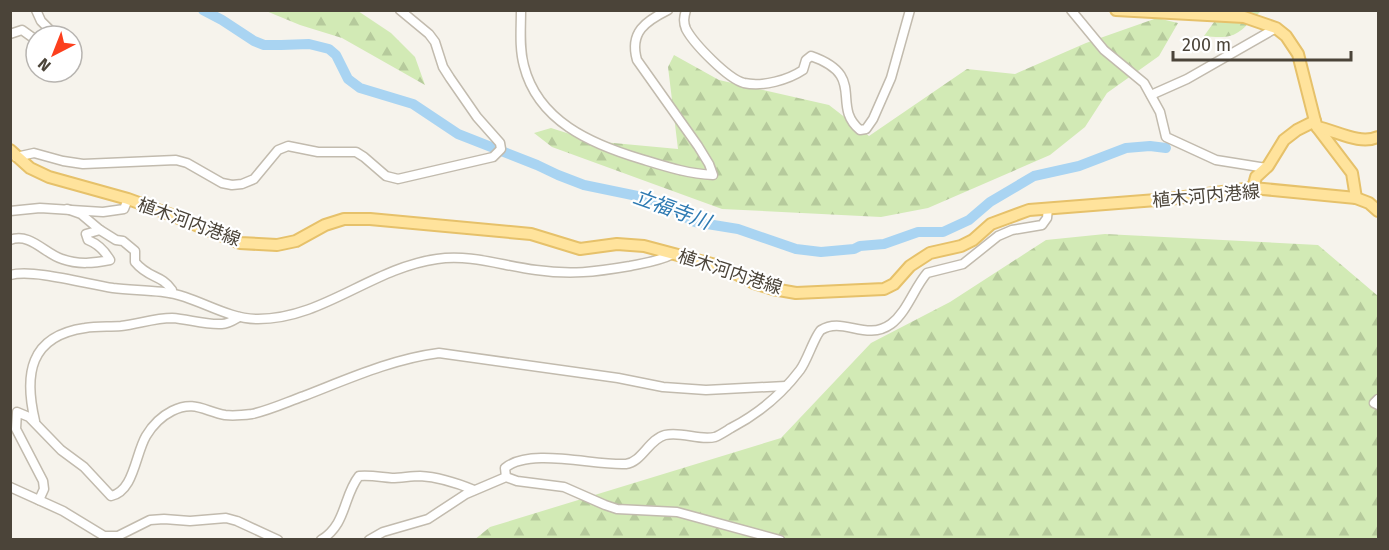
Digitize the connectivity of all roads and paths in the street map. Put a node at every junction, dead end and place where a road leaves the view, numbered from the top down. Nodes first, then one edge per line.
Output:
1 (36, 10) edge
2 (400, 10) edge
3 (521, 10) edge
4 (668, 10) edge
5 (686, 10) edge
6 (910, 10) edge
7 (1071, 10) edge
8 (1116, 10) edge
9 (44, 24) edge
10 (1276, 28) junction
11 (24, 31) edge
12 (10, 34) edge
13 (1151, 95) junction
14 (1316, 124) junction
15 (1378, 137) edge
16 (13, 153) edge
17 (1266, 168) junction
18 (1253, 189) junction
19 (1356, 198) junction
20 (128, 199) junction
21 (1048, 208) junction
22 (67, 209) junction
23 (10, 211) edge
24 (1378, 211) edge
25 (100, 231) junction
26 (10, 240) edge
27 (674, 254) junction
28 (10, 275) edge
29 (172, 293) junction
30 (239, 317) junction
31 (786, 386) junction
32 (1378, 399) edge
33 (1378, 405) edge
34 (35, 422) junction
35 (506, 477) junction
36 (10, 487) edge
37 (474, 490) junction
38 (39, 500) junction
39 (278, 540) edge
40 (321, 540) edge
41 (369, 540) edge
42 (780, 540) edge

1 - 9 street
2 - 16 street
3 - 4 street
5 - 6 street
7 - 13 street
8 - 10 main road
10 - 13 street
10 - 14 main road
11 - 12 street
13 - 17 street
14 - 15 main road
14 - 17 main road
14 - 19 main road
16 - 20 main road, 植木河内港線
17 - 18 main road
18 - 19 main road, 植木河内港線
18 - 21 main road, 植木河内港線
19 - 24 main road, 植木河内港線
20 - 22 street
20 - 27 main road, 植木河内港線
21 - 27 main road, 植木河内港線
21 - 31 street
22 - 23 street
22 - 25 street
25 - 26 street
25 - 29 street
27 - 30 street
28 - 29 street
29 - 30 street
30 - 34 street
31 - 34 street
31 - 35 street
32 - 33 street
34 - 38 street
35 - 37 street
35 - 42 street
36 - 38 street
37 - 40 street
37 - 41 street
38 - 39 street

